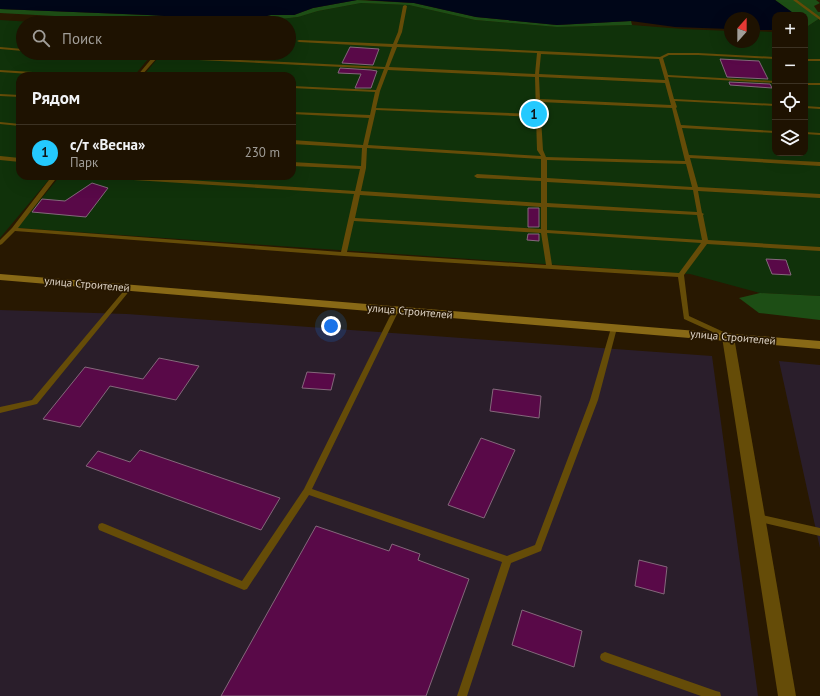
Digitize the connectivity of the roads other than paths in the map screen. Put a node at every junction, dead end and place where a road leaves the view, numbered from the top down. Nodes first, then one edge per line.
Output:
1 (795, 0) edge
2 (405, 6) dead end
3 (820, 19) edge
4 (299, 41) dead end
5 (396, 45) junction
6 (0, 48) edge
7 (16, 49) edge
8 (539, 52) junction
9 (661, 58) junction
10 (772, 58) edge
11 (152, 60) edge
12 (196, 60) edge
13 (808, 60) edge
14 (820, 60) edge
15 (387, 69) junction
16 (0, 71) edge
17 (16, 72) edge
18 (142, 72) edge
19 (537, 76) junction
20 (667, 79) junction
21 (772, 82) edge
22 (808, 84) edge
23 (820, 84) edge
24 (296, 87) edge
25 (378, 91) junction
26 (0, 95) edge
27 (16, 96) edge
28 (538, 100) junction
29 (673, 100) junction
30 (772, 105) edge
31 (675, 107) junction
32 (808, 107) edge
33 (820, 108) edge
34 (374, 109) junction
35 (296, 112) edge
36 (539, 116) junction
37 (372, 117) junction
38 (0, 123) edge
39 (16, 124) edge
40 (680, 126) junction
41 (772, 132) edge
42 (808, 134) edge
43 (820, 134) edge
44 (296, 142) edge
45 (365, 146) junction
46 (687, 156) junction
47 (0, 158) edge
48 (544, 158) junction
49 (16, 160) edge
50 (689, 162) junction
51 (296, 164) edge
52 (820, 164) edge
53 (363, 168) junction
54 (477, 176) dead end
55 (52, 180) edge
56 (162, 180) edge
57 (544, 180) junction
58 (695, 188) junction
59 (357, 193) junction
60 (820, 196) edge
61 (544, 205) junction
62 (700, 214) junction
63 (351, 219) junction
64 (14, 229) junction
65 (544, 231) junction
66 (705, 242) junction
67 (0, 243) edge
68 (820, 250) edge
69 (344, 254) junction
70 (549, 268) junction
71 (681, 276) junction
72 (0, 277) edge
73 (130, 288) junction
74 (396, 310) junction
75 (614, 328) junction
76 (728, 337) junction
77 (820, 345) edge
78 (0, 410) edge
79 (307, 491) junction
80 (758, 518) junction
81 (102, 528) dead end
82 (820, 532) edge
83 (507, 560) junction
84 (605, 657) dead end
85 (462, 696) edge
86 (716, 696) edge
87 (787, 696) edge

1 - 3 lane
2 - 5 lane
4 - 5 lane
5 - 8 lane
5 - 15 lane
6 - 7 lane
8 - 9 lane
8 - 19 lane
9 - 10 lane
9 - 20 lane
11 - 18 lane
12 - 15 lane
13 - 14 lane
15 - 19 lane
15 - 25 lane
16 - 17 lane
19 - 20 lane
19 - 28 lane
20 - 21 lane
20 - 29 lane
22 - 23 lane
24 - 25 lane
25 - 34 lane
26 - 27 lane
28 - 31 lane
28 - 36 lane
29 - 30 lane
29 - 31 lane
31 - 40 lane
32 - 33 lane
34 - 36 lane
34 - 37 lane
35 - 37 lane
36 - 48 lane
37 - 45 lane
38 - 39 lane
40 - 41 lane
40 - 46 lane
42 - 43 lane
44 - 45 lane
45 - 48 lane
45 - 53 lane
46 - 50 lane
46 - 52 lane
47 - 49 lane
48 - 50 lane
48 - 57 lane
50 - 58 lane
51 - 53 lane
53 - 59 lane
54 - 57 lane
55 - 64 lane
56 - 59 lane
57 - 58 lane
57 - 61 lane
58 - 60 lane
58 - 62 lane
59 - 61 lane
59 - 63 lane
61 - 62 lane
61 - 65 lane
62 - 66 lane
63 - 65 lane
63 - 69 lane
64 - 67 lane
64 - 69 lane
65 - 66 lane
65 - 70 lane
66 - 68 lane
66 - 71 lane
69 - 70 lane
70 - 71 lane
71 - 76 lane
72 - 73 main road, улица Строителей
73 - 74 main road, улица Строителей
73 - 78 lane
74 - 75 main road, улица Строителей
74 - 79 lane
75 - 76 main road, улица Строителей
75 - 83 lane
76 - 77 main road, улица Строителей
76 - 80 street
79 - 81 lane
79 - 83 lane
80 - 82 lane
80 - 87 street
83 - 85 lane
84 - 86 lane

